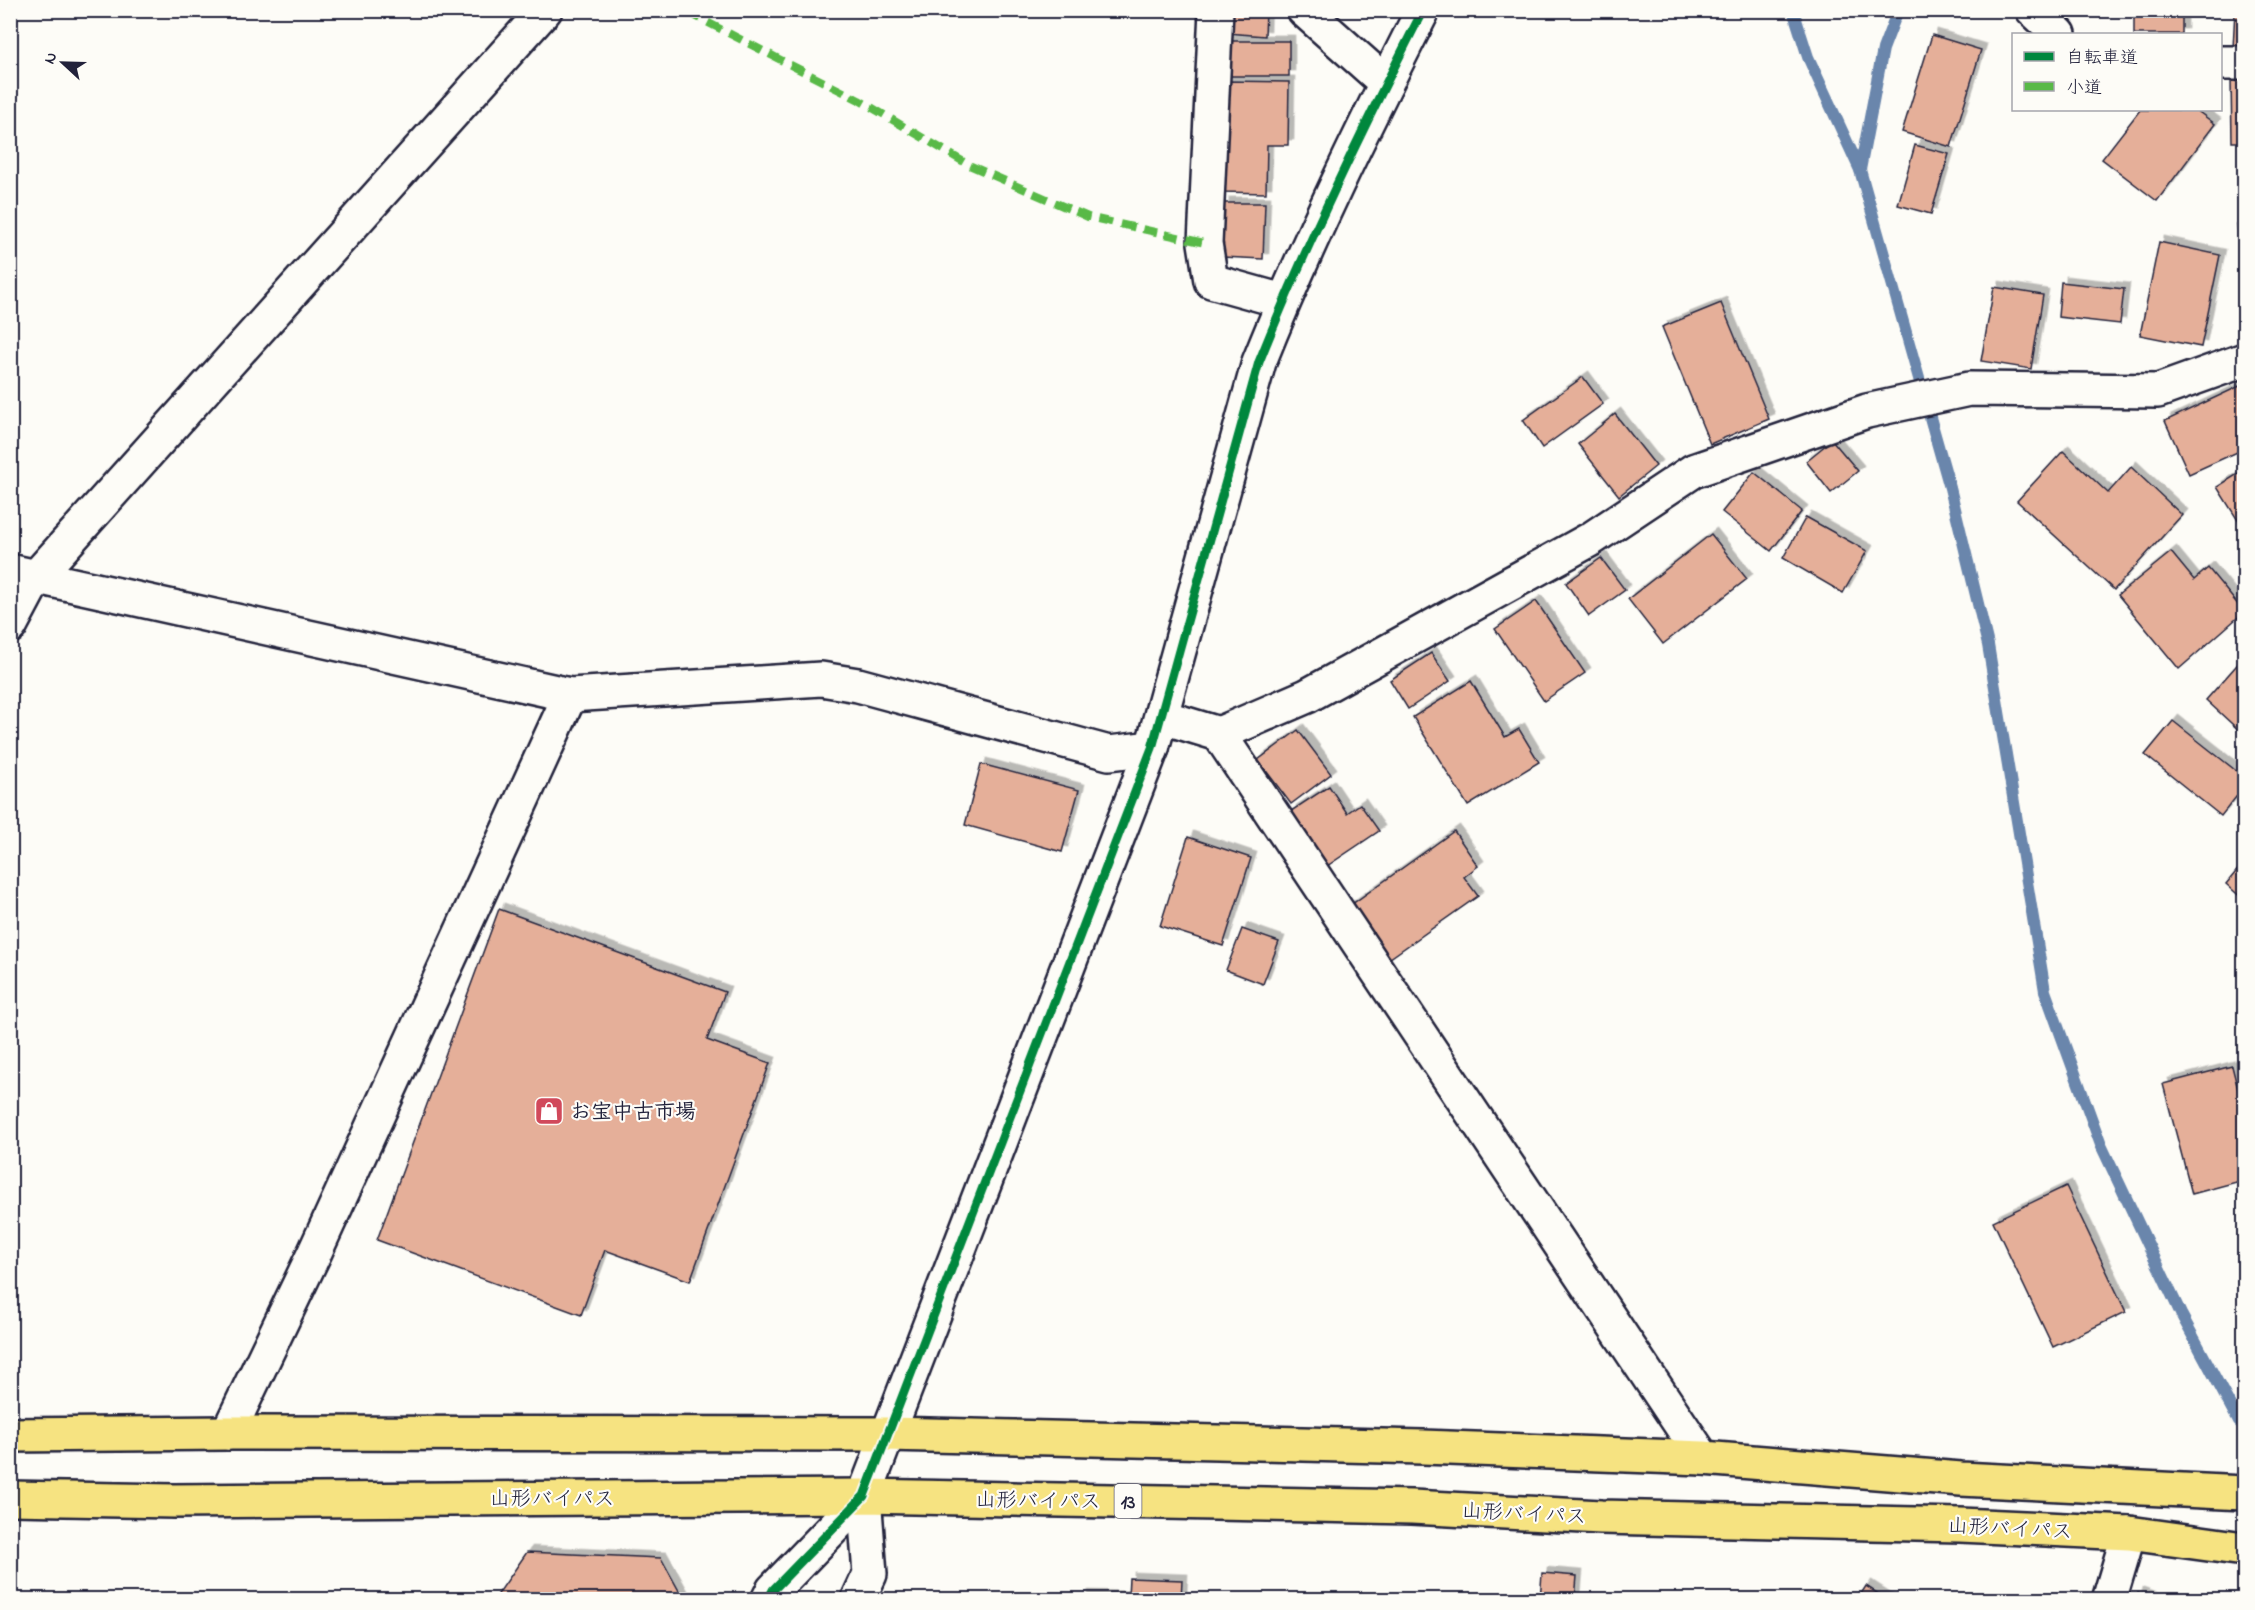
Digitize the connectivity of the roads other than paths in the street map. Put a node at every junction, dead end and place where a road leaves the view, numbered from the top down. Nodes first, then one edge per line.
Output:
1 (545, 10) edge
2 (1216, 10) edge
3 (1304, 10) edge
4 (1422, 10) edge
5 (2033, 10) edge
6 (2058, 33) edge
7 (2222, 63) edge
8 (2244, 63) edge
9 (1386, 83) junction
10 (1283, 301) junction
11 (2244, 360) edge
12 (23, 574) edge
13 (10, 626) edge
14 (570, 695) junction
15 (1163, 717) junction
16 (1219, 734) junction
17 (1152, 748) junction
18 (228, 1433) junction
19 (887, 1434) junction
20 (10, 1436) edge
21 (1703, 1458) junction
22 (2244, 1493) edge
23 (864, 1496) junction
24 (10, 1498) edge
25 (2129, 1533) junction
26 (2244, 1549) edge
27 (768, 1599) edge
28 (858, 1599) edge
29 (2109, 1599) edge

1 - 12 street
2 - 10 street
3 - 9 street
4 - 9 street
5 - 6 street
7 - 8 street
9 - 10 street
10 - 15 street
11 - 16 street
12 - 13 street
12 - 14 street
14 - 17 street
14 - 18 street
15 - 16 street
15 - 17 street
16 - 21 street
17 - 19 street
18 - 19 highway
18 - 20 highway
19 - 21 highway
19 - 23 street
21 - 22 highway
23 - 24 highway, 山形バイパス / 13
23 - 25 highway, 山形バイパス / 13
23 - 27 street
23 - 28 street
25 - 26 highway, 山形バイパス / 13
25 - 29 street

